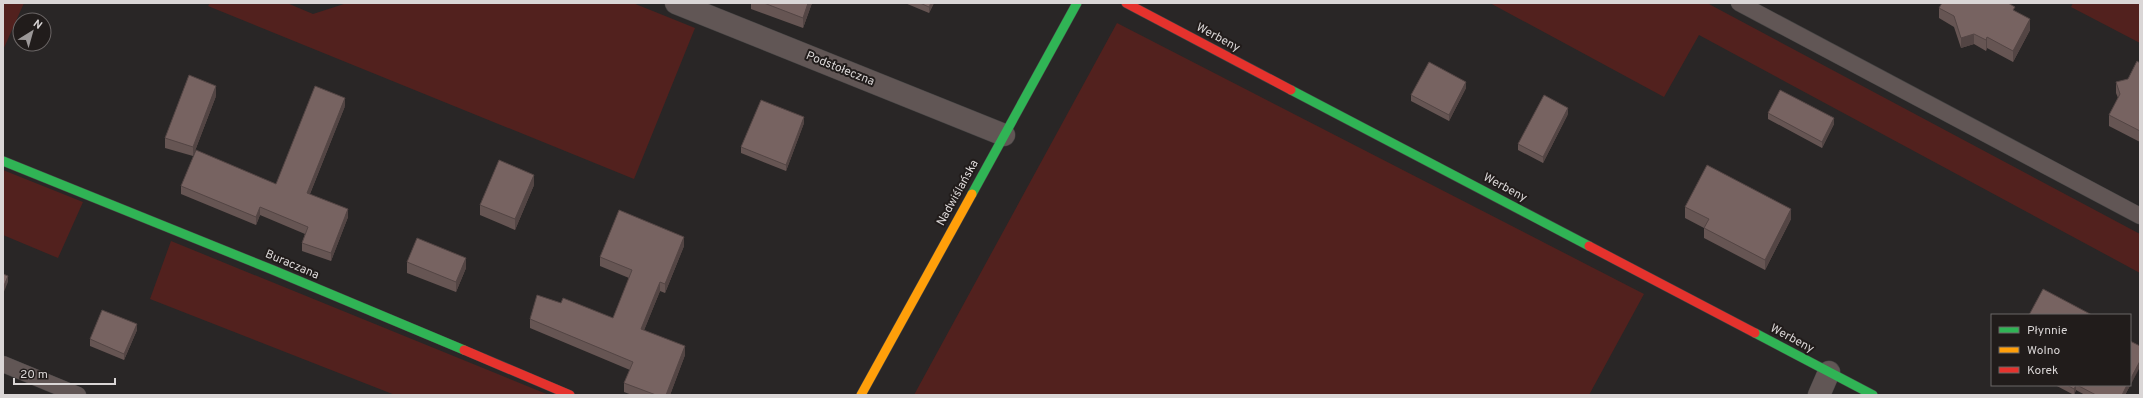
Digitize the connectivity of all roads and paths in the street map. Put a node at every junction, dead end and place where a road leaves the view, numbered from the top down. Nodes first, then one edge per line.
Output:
1 (676, 3) edge
2 (1077, 3) edge
3 (1126, 3) edge
4 (1739, 3) edge
5 (1004, 135) junction
6 (3, 161) edge
7 (2140, 216) edge
8 (3, 364) edge
9 (1829, 372) junction
10 (78, 395) edge
11 (570, 395) edge
12 (861, 395) edge
13 (1819, 395) edge
14 (1873, 395) edge

1 - 5 street, Podstołeczna
2 - 5 street, Nadwiślańska
3 - 9 street, Werbeny
4 - 7 lane
5 - 12 street, Nadwiślańska
6 - 11 street, Buraczana
8 - 10 lane
9 - 13 street
9 - 14 street, Werbeny

